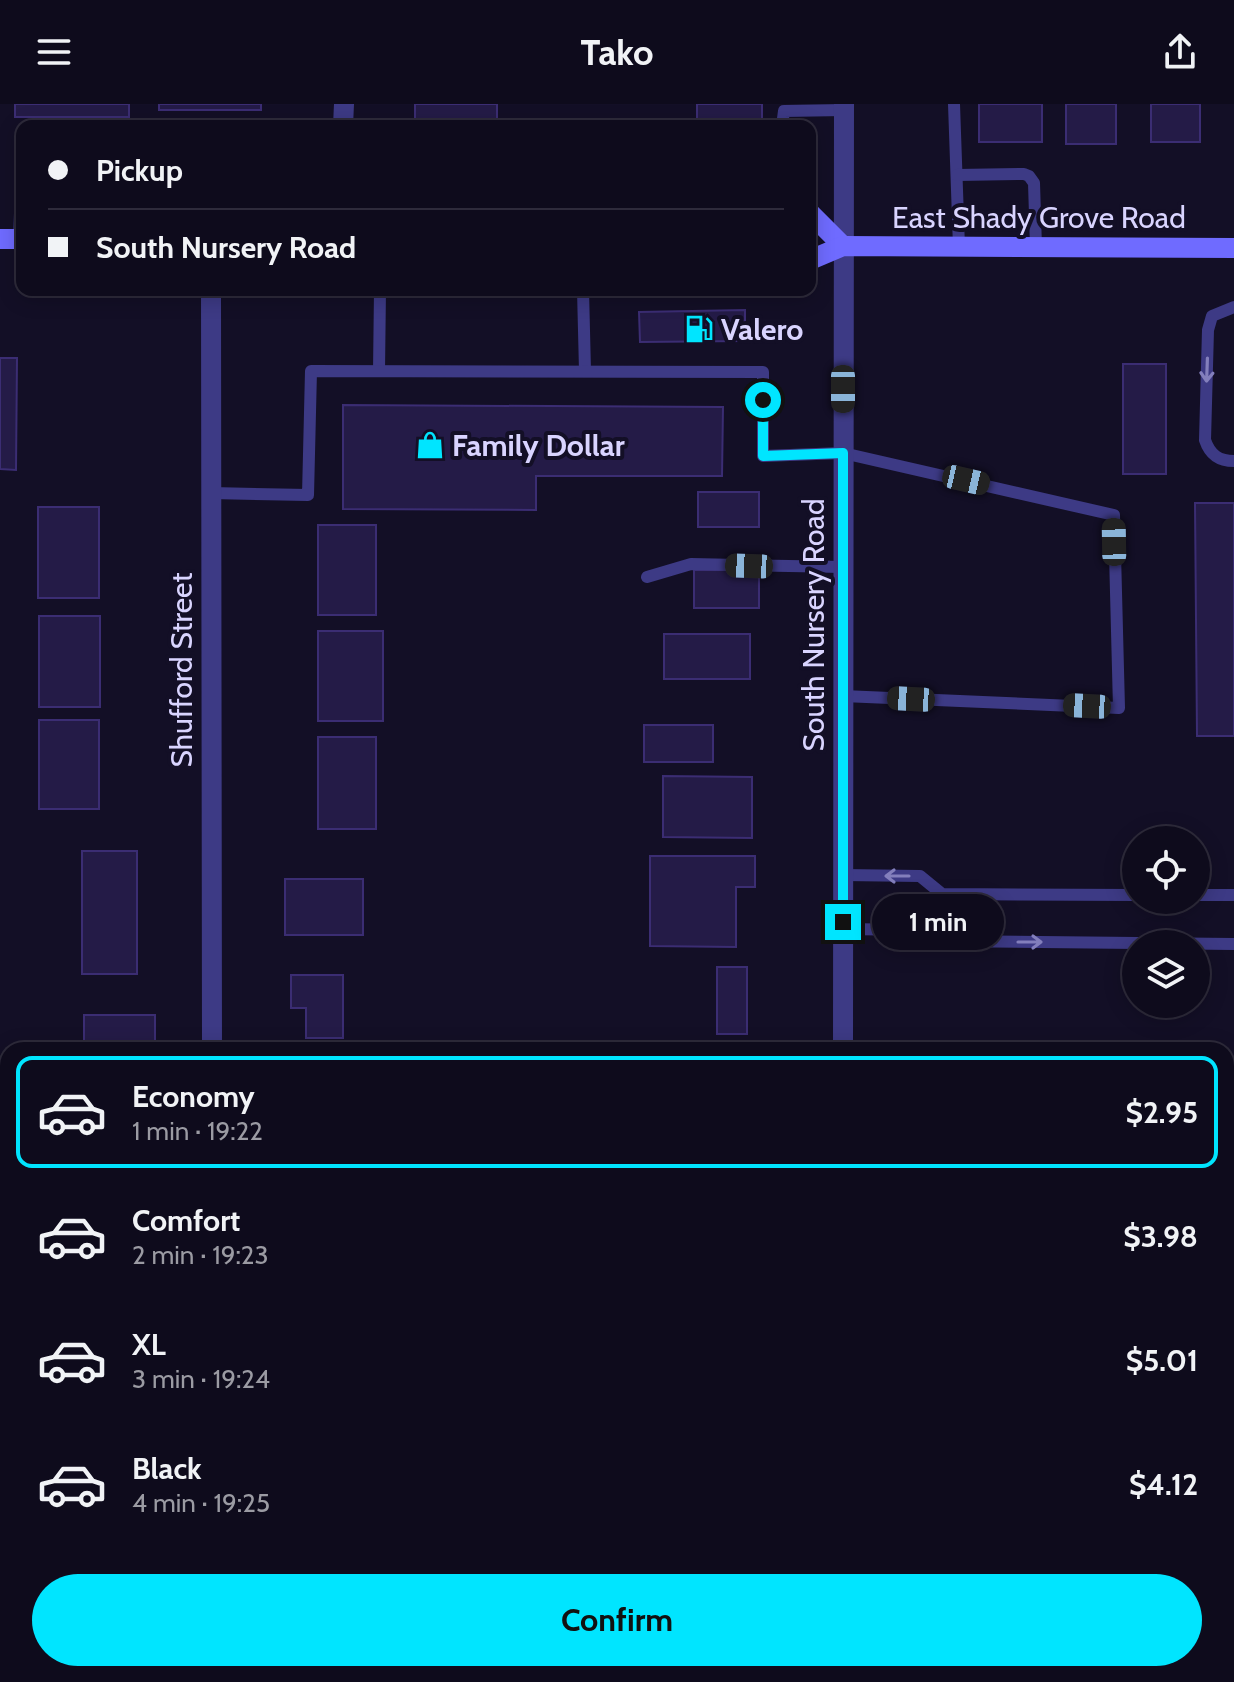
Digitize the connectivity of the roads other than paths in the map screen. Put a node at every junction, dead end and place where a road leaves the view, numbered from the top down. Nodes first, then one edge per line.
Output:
1 (954, 104) edge
2 (844, 107) edge
3 (783, 120) edge
4 (957, 175) junction
5 (816, 219) edge
6 (843, 246) junction
7 (959, 247) junction
8 (1036, 247) junction
9 (1234, 248) edge
10 (816, 257) edge
11 (211, 296) edge
12 (380, 296) edge
13 (583, 296) edge
14 (1234, 307) edge
15 (379, 371) junction
16 (585, 371) junction
17 (843, 453) junction
18 (1234, 461) edge
19 (211, 493) junction
20 (843, 567) junction
21 (647, 577) dead end
22 (843, 696) junction
23 (843, 875) junction
24 (1122, 895) edge
25 (1210, 895) edge
26 (1234, 895) edge
27 (843, 929) junction
28 (1234, 944) edge
29 (212, 1042) edge
30 (843, 1042) edge

1 - 4 lane
2 - 3 lane
2 - 6 street, South Nursery Road
4 - 7 lane
4 - 8 lane
5 - 6 main road
6 - 7 main road, East Shady Grove Road
6 - 10 main road, East Shady Grove Road
6 - 17 street, South Nursery Road
7 - 8 main road, East Shady Grove Road
8 - 9 main road, East Shady Grove Road
11 - 19 street, Shufford Street
12 - 15 lane
13 - 16 lane
14 -> 18 lane
15 - 16 lane
15 - 19 lane
16 - 17 lane
17 - 20 street, South Nursery Road
17 - 22 lane
19 - 29 street, Shufford Street
20 - 21 lane
20 - 22 street, South Nursery Road
22 - 23 street, South Nursery Road
24 -> 23 lane
23 - 27 street, South Nursery Road
25 - 26 lane
27 -> 28 lane
27 - 30 street, South Nursery Road

